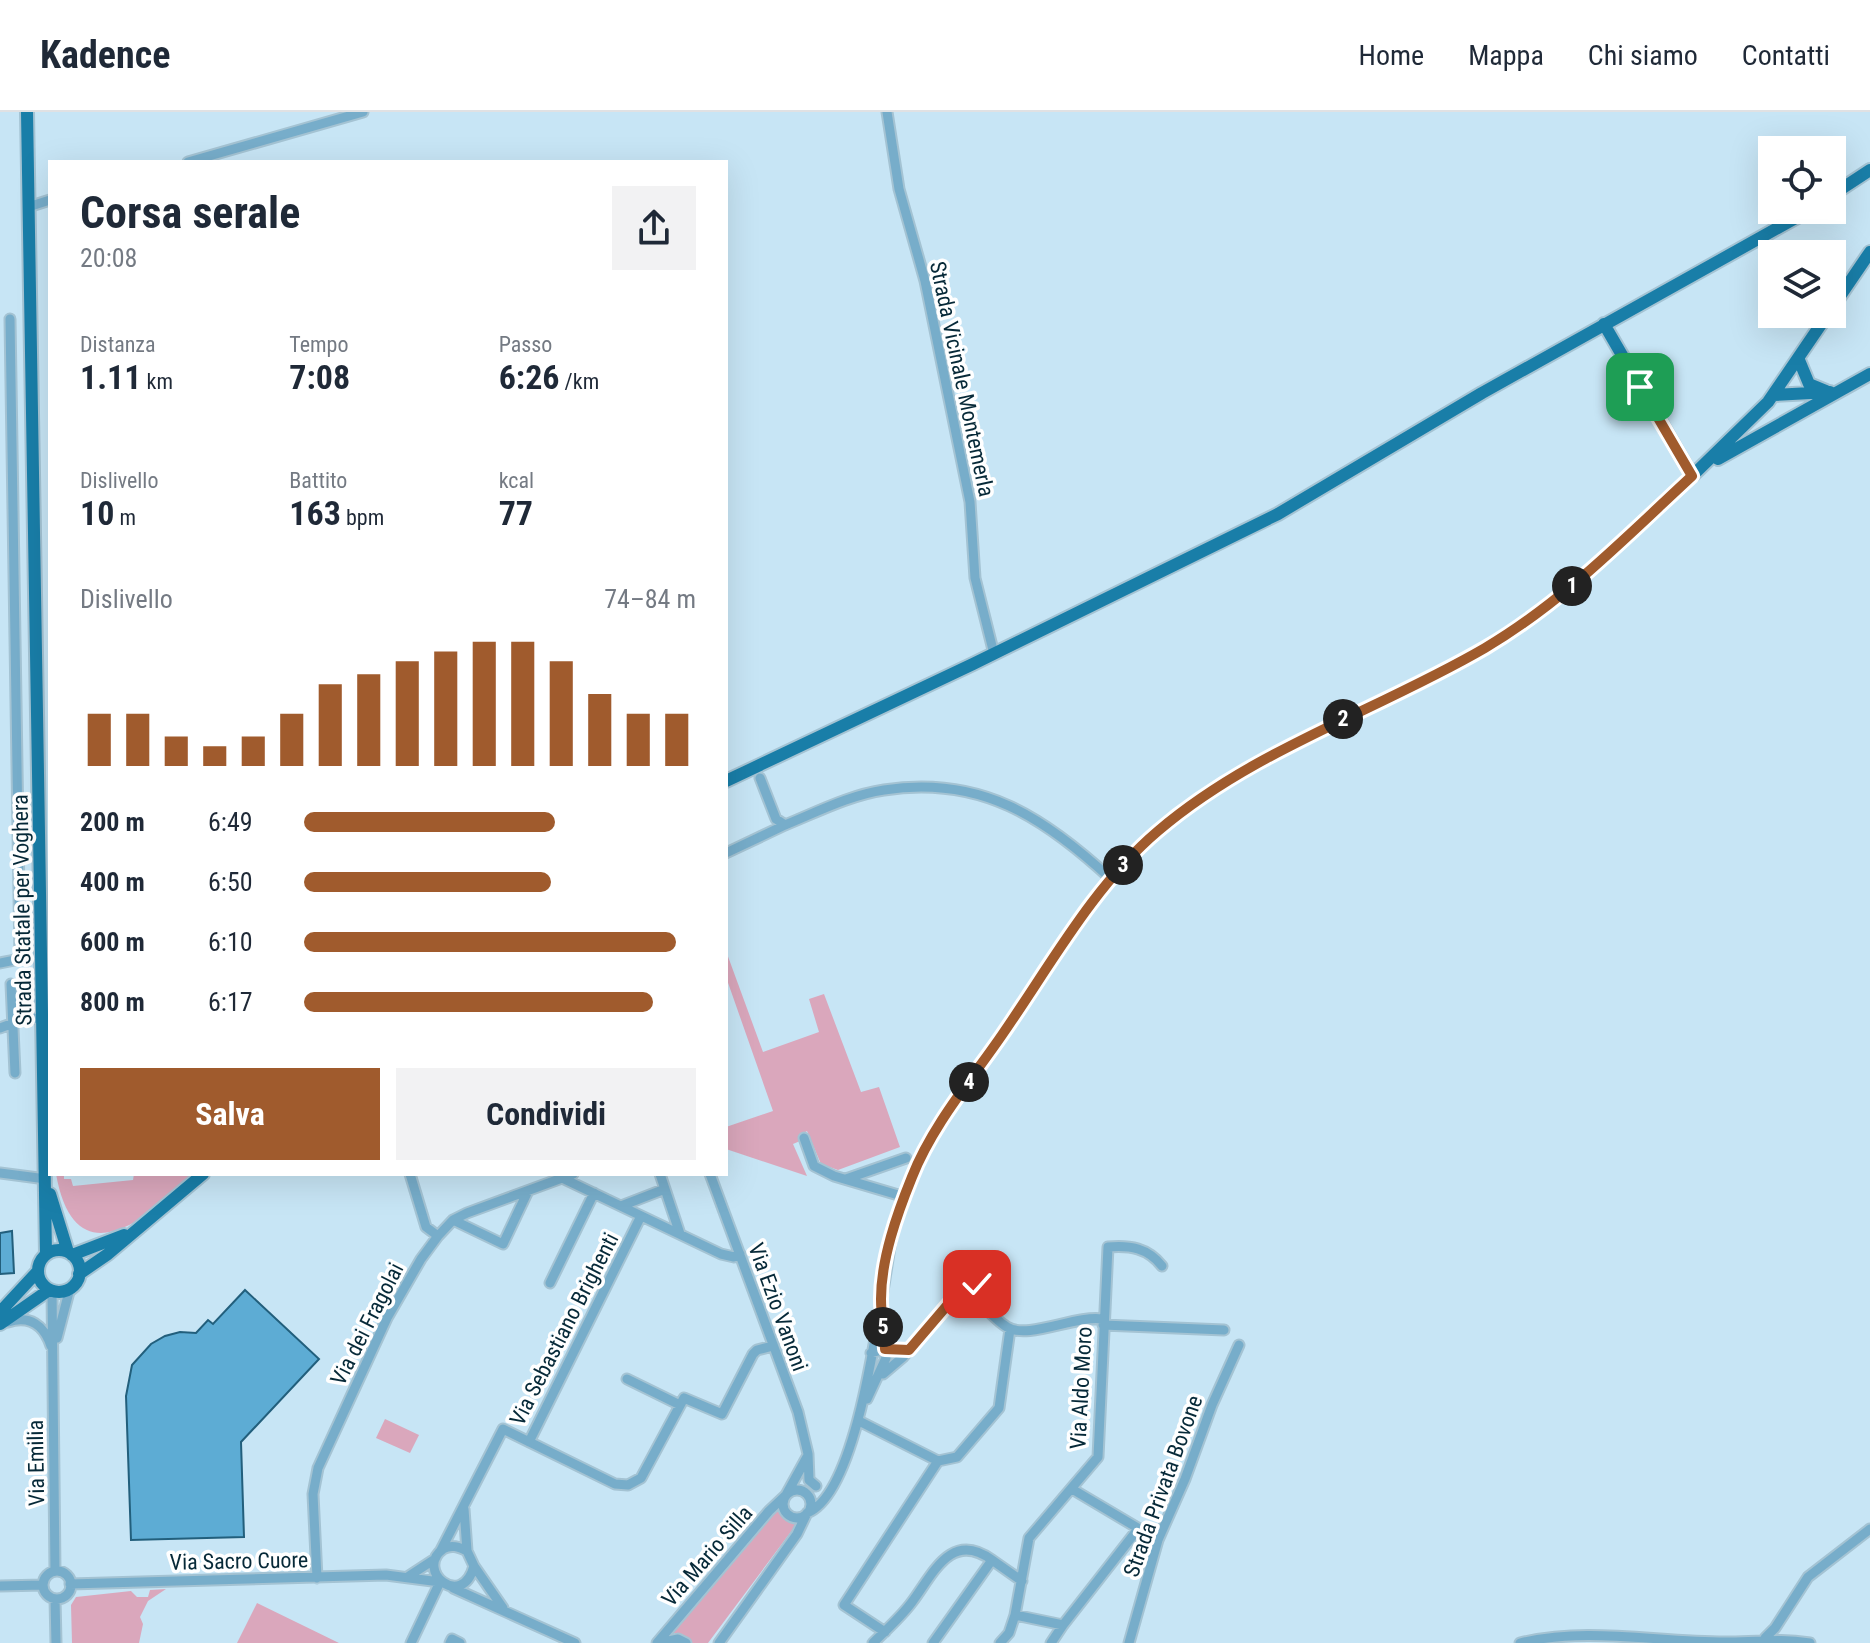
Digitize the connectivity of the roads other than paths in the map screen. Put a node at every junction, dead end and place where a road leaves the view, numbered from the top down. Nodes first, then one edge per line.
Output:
1 (27, 112) edge
2 (363, 112) edge
3 (887, 112) edge
4 (195, 160) edge
5 (1870, 170) edge
6 (1870, 179) edge
7 (1846, 187) edge
8 (1846, 190) edge
9 (48, 201) edge
10 (28, 207) junction
11 (1785, 224) edge
12 (1870, 252) edge
13 (1846, 287) edge
14 (10, 319) dead end
15 (1604, 324) junction
16 (1819, 328) edge
17 (1799, 360) junction
18 (1870, 374) edge
19 (1834, 392) junction
20 (12, 394) junction
21 (30, 394) junction
22 (1770, 398) junction
23 (1794, 417) junction
24 (1692, 476) junction
25 (994, 654) junction
26 (760, 778) dead end
27 (728, 780) edge
28 (18, 813) junction
29 (41, 813) junction
30 (785, 825) junction
31 (728, 852) edge
32 (1111, 879) junction
33 (0, 963) edge
34 (11, 984) dead end
35 (43, 1018) junction
36 (14, 1023) junction
37 (0, 1028) edge
38 (15, 1073) dead end
39 (804, 1138) dead end
40 (906, 1158) dead end
41 (0, 1173) edge
42 (201, 1176) edge
43 (411, 1176) edge
44 (568, 1176) edge
45 (661, 1176) edge
46 (711, 1176) edge
47 (562, 1178) junction
48 (46, 1179) junction
49 (846, 1179) junction
50 (665, 1189) junction
51 (528, 1191) junction
52 (594, 1193) junction
53 (905, 1197) junction
54 (621, 1206) junction
55 (641, 1216) junction
56 (453, 1220) junction
57 (134, 1230) junction
58 (680, 1234) junction
59 (438, 1236) junction
60 (70, 1253) junction
61 (46, 1254) junction
62 (740, 1254) junction
63 (1162, 1266) dead end
64 (38, 1271) junction
65 (79, 1274) junction
66 (550, 1283) dead end
67 (70, 1288) junction
68 (51, 1290) junction
69 (881, 1295) junction
70 (956, 1295) junction
71 (974, 1296) junction
72 (0, 1312) edge
73 (1103, 1322) junction
74 (0, 1324) edge
75 (1010, 1329) junction
76 (1224, 1330) dead end
77 (1239, 1345) dead end
78 (773, 1346) junction
79 (885, 1349) junction
80 (909, 1350) junction
81 (53, 1353) junction
82 (870, 1356) junction
83 (882, 1371) junction
84 (627, 1379) dead end
85 (680, 1405) junction
86 (863, 1405) junction
87 (859, 1421) junction
88 (529, 1442) junction
89 (808, 1454) junction
90 (938, 1461) junction
91 (841, 1469) junction
92 (816, 1486) junction
93 (1072, 1489) junction
94 (800, 1490) junction
95 (786, 1495) junction
96 (464, 1509) junction
97 (807, 1513) junction
98 (1138, 1529) junction
99 (1870, 1529) edge
100 (1158, 1540) junction
101 (467, 1551) junction
102 (438, 1554) junction
103 (992, 1560) junction
104 (474, 1566) junction
105 (55, 1571) junction
106 (409, 1576) junction
107 (317, 1578) junction
108 (1022, 1581) junction
109 (70, 1584) junction
110 (445, 1584) junction
111 (43, 1585) junction
112 (0, 1586) edge
113 (55, 1599) junction
114 (503, 1608) junction
115 (1015, 1615) junction
116 (1063, 1625) junction
117 (885, 1632) junction
118 (1765, 1638) junction
119 (564, 1640) edge
120 (56, 1643) edge
121 (411, 1643) edge
122 (450, 1643) edge
123 (460, 1643) edge
124 (575, 1643) edge
125 (658, 1643) edge
126 (686, 1643) edge
127 (719, 1643) edge
128 (873, 1643) edge
129 (933, 1643) edge
130 (1000, 1643) edge
131 (1051, 1643) edge
132 (1129, 1643) edge
133 (1520, 1643) edge
134 (1810, 1643) edge

1 - 10 main road, Strada Statale per Voghera
2 - 4 street
3 - 25 street, Strada Vicinale Montemerla
5 - 7 main road
6 - 8 main road
9 - 10 street
10 - 21 main road, Strada Statale per Voghera
11 - 15 main road
12 - 13 main road
14 - 20 street
15 - 24 main road
15 - 25 main road
16 - 17 main road
17 - 19 main road
17 - 22 main road
18 - 19 main road
19 - 22 main road
19 - 23 main road
20 - 21 street
20 - 28 street
21 - 29 main road, Strada Statale per Voghera
22 - 23 main road
22 - 24 main road
23 - 24 main road
24 - 32 street
25 - 27 main road
26 - 30 street
28 - 29 street
28 - 33 street
29 - 35 main road, Strada Statale per Voghera
30 - 31 street
30 - 32 street
32 - 53 street
34 - 36 street
35 - 36 street
35 - 48 main road, Strada Statale per Voghera
36 - 37 street
36 - 38 street
39 - 49 street
40 - 49 street
41 - 48 street
42 - 57 main road
43 - 59 street
44 - 47 street, Via dei Fragolai
45 - 50 street
46 - 62 street, Via Ezio Vanoni
47 - 51 street, Via dei Fragolai
47 - 52 street
48 - 60 main road, Strada Statale per Voghera
48 - 61 main road, Strada Statale per Voghera
49 - 53 street
50 - 54 street
50 - 58 street
51 - 56 street, Via dei Fragolai
51 - 56 street
52 - 54 street
52 - 66 street
53 - 69 street
54 - 55 street
55 - 58 street
55 - 88 street, Via Sebastiano Brighenti
56 - 59 street, Via dei Fragolai
57 - 60 main road
57 - 65 main road
58 - 62 street
59 - 107 street, Via dei Fragolai
60 - 61 main road
60 - 65 main road
61 - 64 main road
62 - 78 street, Via Ezio Vanoni
63 - 73 street, Via Aldo Moro
64 - 68 main road
64 - 72 main road
65 - 67 main road
67 - 68 main road
67 - 81 street, Via Emilia
68 - 74 main road
68 - 81 street, Via Emilia
69 - 79 street
69 - 82 street
70 - 71 street
70 - 71 street
70 - 80 street
71 - 75 street
73 - 75 street
73 - 76 street
73 - 93 street, Via Aldo Moro
74 - 81 street
75 - 90 street
77 - 100 street, Strada Privata Bovone
78 - 85 street
78 - 89 street, Via Ezio Vanoni
79 - 80 street
79 - 82 street
79 - 83 street
80 - 83 street
81 - 105 street, Via Emilia
82 - 83 street
82 - 86 street
83 - 86 street
84 - 85 street
85 - 88 street
86 - 87 street
87 - 90 street
87 - 91 street
88 - 96 street, Via Sebastiano Brighenti
89 - 92 street, Via Ezio Vanoni
89 - 95 street
90 - 117 street
91 - 92 street
91 - 97 street
92 - 94 street
93 - 98 street
93 - 108 street, Via Aldo Moro
94 - 95 street
94 - 97 street
95 - 97 street
95 - 125 street, Via Mario Silla
96 - 101 street
96 - 102 street, Via Sebastiano Brighenti
97 - 127 street
98 - 100 street
98 - 116 street
99 - 118 street
100 - 132 street, Strada Privata Bovone
101 - 102 street
101 - 104 street
102 - 106 street
102 - 110 street
103 - 108 street
103 - 117 street
103 - 129 street
104 - 110 street
104 - 114 street
105 - 109 street
105 - 111 street
106 - 107 street, Via Sacro Cuore
106 - 110 street, Via Sacro Cuore
107 - 109 street, Via Sacro Cuore
108 - 115 street, Via Aldo Moro
109 - 113 street
110 - 114 street
110 - 121 street
111 - 112 street
111 - 113 street
113 - 120 street
114 - 119 street
115 - 116 street
115 - 130 street, Via Aldo Moro
116 - 131 street
117 - 128 street
118 - 133 street
118 - 134 street
119 - 124 street
122 - 123 street
125 - 126 street

